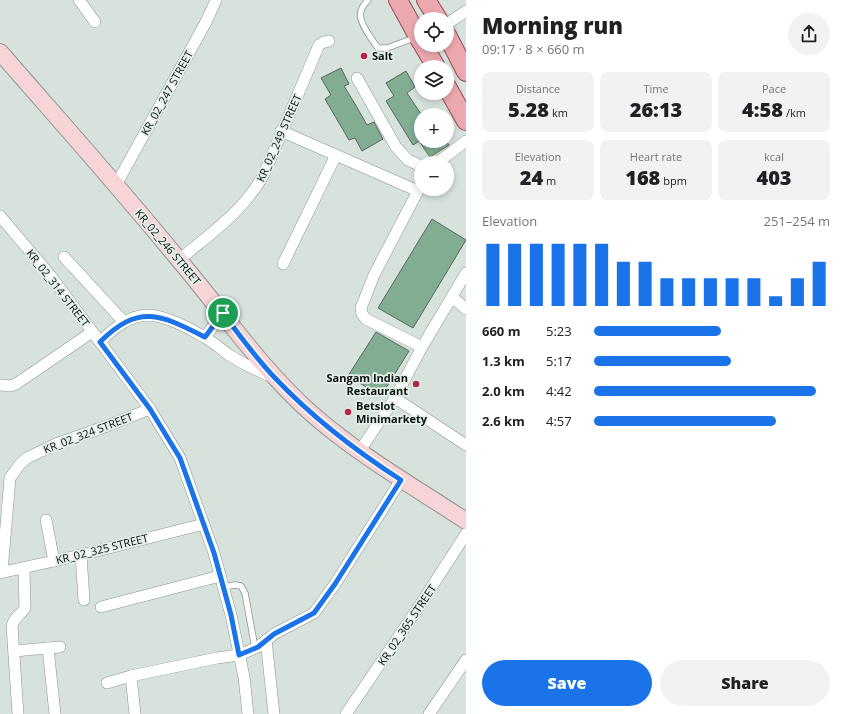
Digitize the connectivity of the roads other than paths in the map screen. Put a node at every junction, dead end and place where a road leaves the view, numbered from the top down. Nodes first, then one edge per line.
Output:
1 (80, 0) edge
2 (216, 0) edge
3 (368, 0) edge
4 (398, 0) edge
5 (426, 0) edge
6 (466, 11) edge
7 (434, 12) edge
8 (454, 19) edge
9 (95, 22) dead end
10 (414, 29) edge
11 (329, 41) dead end
12 (414, 42) edge
13 (454, 49) edge
14 (0, 52) edge
15 (466, 72) edge
16 (357, 78) dead end
17 (454, 100) edge
18 (466, 121) edge
19 (281, 131) junction
20 (466, 141) edge
21 (336, 155) junction
22 (446, 156) edge
23 (414, 163) edge
24 (116, 185) junction
25 (414, 186) edge
26 (415, 196) edge
27 (0, 216) edge
28 (64, 257) dead end
29 (179, 260) junction
30 (284, 264) dead end
31 (466, 273) edge
32 (452, 297) junction
33 (466, 309) edge
34 (223, 313) junction
35 (124, 322) junction
36 (92, 332) junction
37 (205, 337) junction
38 (100, 342) junction
39 (422, 347) junction
40 (274, 377) junction
41 (0, 385) edge
42 (395, 398) junction
43 (150, 409) junction
44 (466, 445) edge
45 (360, 452) junction
46 (401, 480) junction
47 (46, 520) dead end
48 (466, 521) edge
49 (204, 524) junction
50 (466, 534) edge
51 (81, 555) junction
52 (54, 561) junction
53 (24, 568) junction
54 (1, 573) edge
55 (220, 576) junction
56 (223, 587) junction
57 (84, 600) dead end
58 (101, 607) dead end
59 (266, 640) junction
60 (60, 647) dead end
61 (48, 648) junction
62 (255, 648) junction
63 (14, 651) junction
64 (239, 655) junction
65 (466, 660) edge
66 (131, 676) junction
67 (107, 683) dead end
68 (18, 714) edge
69 (55, 714) edge
70 (135, 714) edge
71 (248, 714) edge
72 (274, 714) edge
73 (346, 714) edge
74 (429, 714) edge

1 - 9 street
2 - 24 street, KR_02_247 STREET
3 - 12 lane
4 - 10 main road
5 - 7 main road
6 - 8 street
11 - 19 street, KR_02_249 STREET
13 - 15 main road
14 - 24 street, KR_02_246 STREET
16 - 23 street
17 - 18 main road
19 - 21 street
19 - 29 street, KR_02_249 STREET
20 - 22 street
21 - 25 street
21 - 30 street
24 - 29 street, KR_02_246 STREET
26 - 39 street
27 - 36 street, KR_02_314 STREET
28 - 35 street
29 - 34 street, KR_02_246 STREET
31 - 32 street
32 - 33 street
32 - 39 street
34 - 37 street
34 - 40 street, KR_02_246 STREET
35 - 37 street
35 - 38 street
36 - 38 street, KR_02_314 STREET
36 - 41 street
37 - 40 street
38 - 43 street, KR_02_314 STREET
39 - 42 street
40 - 45 street, KR_02_246 STREET
42 - 44 street
42 - 45 street
43 - 49 street, KR_02_314 STREET
43 - 54 street, KR_02_324 STREET
45 - 46 street, KR_02_246 STREET
46 - 48 street
46 - 59 street
47 - 52 street
49 - 51 street, KR_02_325 STREET
49 - 55 street, KR_02_314 STREET
50 - 73 street, KR_02_365 STREET
51 - 52 street, KR_02_325 STREET
51 - 57 street
52 - 53 street, KR_02_325 STREET
53 - 54 street, KR_02_325 STREET
53 - 63 street
55 - 56 street, KR_02_314 STREET
55 - 58 street
56 - 62 lane
56 - 64 street, KR_02_314 STREET
59 - 62 street
59 - 72 street
60 - 61 street
61 - 63 street
61 - 69 street
62 - 64 street
63 - 68 street
64 - 66 street
64 - 71 street, KR_02_314 STREET
65 - 74 street
66 - 67 street
66 - 70 street

